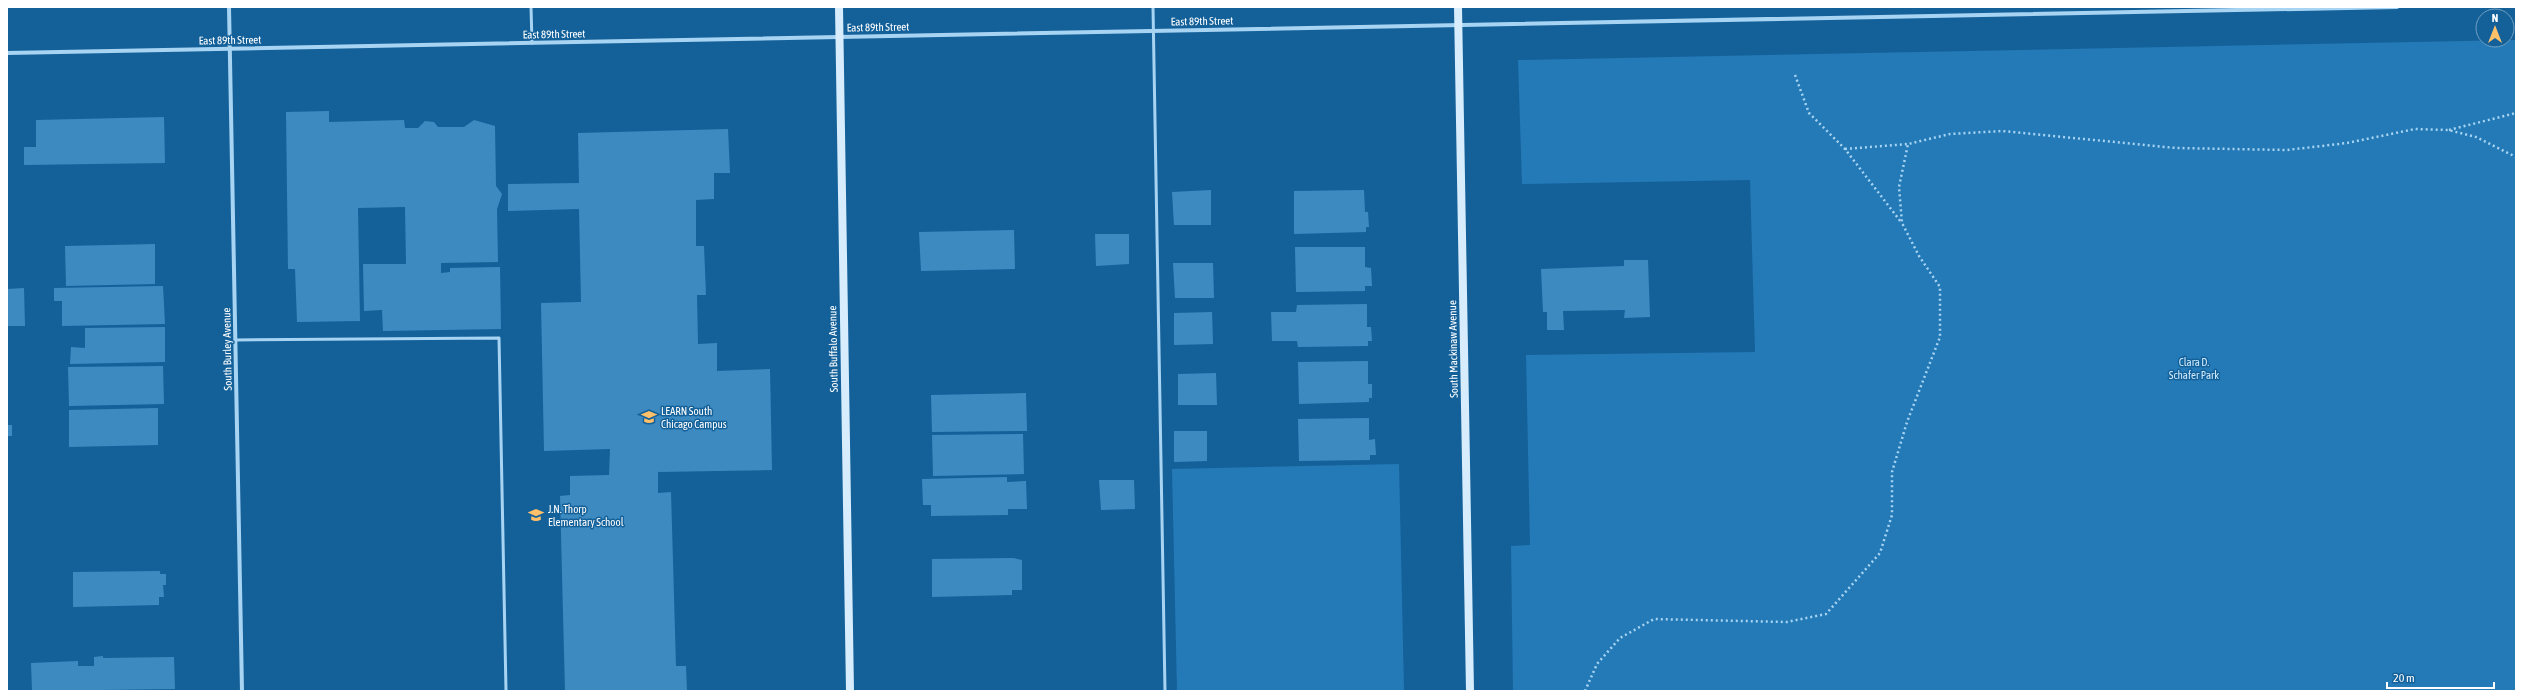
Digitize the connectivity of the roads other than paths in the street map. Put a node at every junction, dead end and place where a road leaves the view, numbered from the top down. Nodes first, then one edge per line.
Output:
1 (228, 7) edge
2 (532, 7) edge
3 (839, 7) edge
4 (1153, 7) edge
5 (1458, 7) edge
6 (2397, 7) edge
7 (1458, 25) junction
8 (1154, 31) junction
9 (840, 37) junction
10 (532, 43) junction
11 (229, 49) junction
12 (7, 53) edge
13 (235, 340) junction
14 (242, 691) edge
15 (506, 691) edge
16 (850, 691) edge
17 (1165, 691) edge
18 (1470, 691) edge

1 - 11 street, South Burley Avenue
2 - 10 lane
3 - 9 street, South Buffalo Avenue
4 - 8 lane
5 - 7 street, South Mackinaw Avenue
6 - 7 street, East 89th Street
7 - 8 street, East 89th Street
7 - 18 street, South Mackinaw Avenue
8 - 9 street, East 89th Street
8 - 17 lane
9 - 10 street, East 89th Street
9 - 16 street, South Buffalo Avenue
10 - 11 street, East 89th Street
11 - 12 street, East 89th Street
11 - 13 street, South Burley Avenue
13 - 14 street, South Burley Avenue
13 - 15 lane

